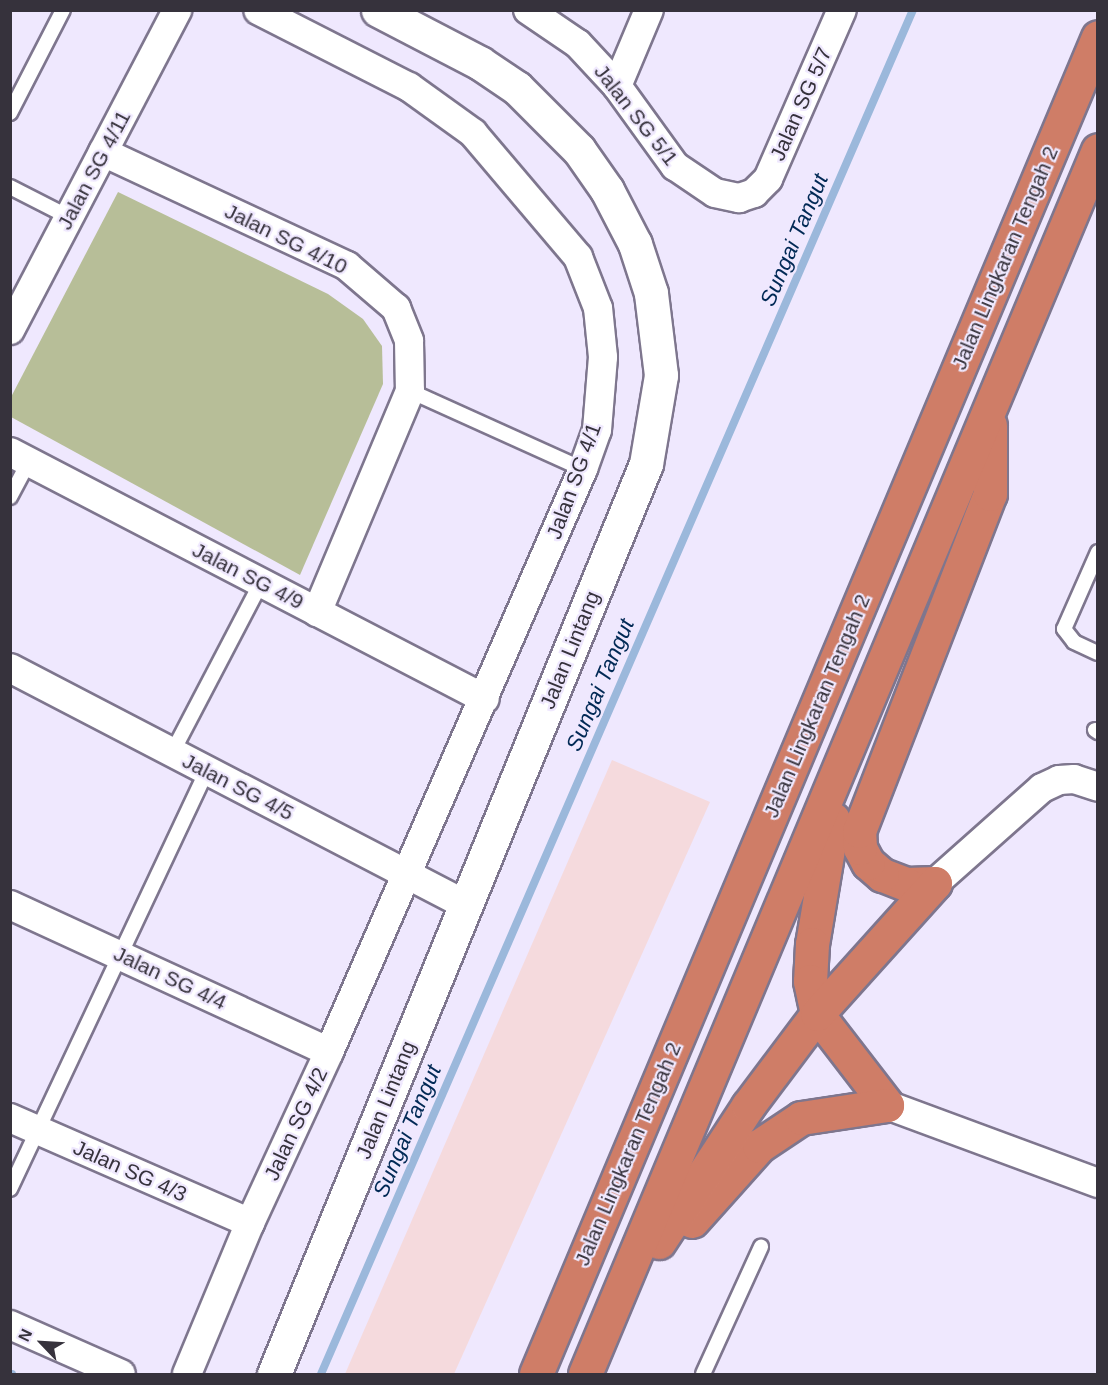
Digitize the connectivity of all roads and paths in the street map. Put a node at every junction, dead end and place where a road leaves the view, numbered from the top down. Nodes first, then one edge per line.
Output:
1 (63, 10) edge
2 (177, 10) edge
3 (258, 10) edge
4 (378, 10) edge
5 (528, 10) edge
6 (649, 10) edge
7 (842, 10) edge
8 (1098, 37) edge
9 (617, 86) junction
10 (10, 113) edge
11 (1098, 150) edge
12 (103, 152) junction
13 (10, 188) edge
14 (754, 193) joint
15 (69, 217) junction
16 (10, 330) edge
17 (410, 391) junction
18 (989, 409) junction
19 (20, 457) edge
20 (583, 469) junction
21 (10, 497) edge
22 (1098, 552) edge
23 (261, 583) junction
24 (317, 612) junction
25 (1098, 653) edge
26 (11, 670) edge
27 (485, 699) junction
28 (172, 753) junction
29 (207, 771) junction
30 (839, 773) junction
31 (1098, 787) edge
32 (407, 875) junction
33 (935, 883) junction
34 (10, 905) edge
35 (466, 905) junction
36 (118, 955) junction
37 (817, 1014) junction
38 (329, 1052) junction
39 (887, 1105) junction
40 (10, 1118) edge
41 (36, 1130) junction
42 (1098, 1183) edge
43 (10, 1189) edge
44 (250, 1223) junction
45 (761, 1247) dead end
46 (613, 1311) junction
47 (10, 1325) edge
48 (121, 1374) edge
49 (187, 1374) edge
50 (274, 1374) edge
51 (536, 1374) edge
52 (585, 1374) edge
53 (703, 1374) edge

1 - 10 lane
2 - 12 street, Jalan SG 4/11
3 - 20 street, Jalan SG 4/1
4 - 35 street, Jalan Lintang
5 - 9 street, Jalan SG 5/1
6 - 9 street
7 - 14 street, Jalan SG 5/7
8 - 51 highway, Jalan Lingkaran Tengah 2
9 - 14 street, Jalan SG 5/1
11 - 18 highway, Jalan Lingkaran Tengah 2
12 - 15 street, Jalan SG 4/11
12 - 17 street, Jalan SG 4/10
13 - 15 lane
15 - 16 street, Jalan SG 4/11
17 - 20 lane
17 - 24 street, Jalan SG 4/10
18 - 30 highway, Jalan Lingkaran Tengah 2
18 - 33 highway
19 - 21 lane
19 - 23 street, Jalan SG 4/9
20 - 27 street, Jalan SG 4/1
22 - 25 lane
23 - 24 street, Jalan SG 4/9
23 - 28 lane
24 - 27 street, Jalan SG 4/9
26 - 28 street, Jalan SG 4/5
27 - 32 street, Jalan SG 4/1
28 - 29 street, Jalan SG 4/5
29 - 32 street, Jalan SG 4/5
29 - 36 lane
30 - 37 highway
30 - 46 highway, Jalan Lingkaran Tengah 2
31 - 33 street
32 - 35 street, Jalan SG 4/5
32 - 38 street, Jalan SG 4/2
33 - 37 highway
34 - 36 street, Jalan SG 4/4
35 - 50 street, Jalan Lintang
36 - 38 street, Jalan SG 4/4
36 - 41 lane
37 - 39 highway
37 - 46 highway
38 - 44 street, Jalan SG 4/2
39 - 42 street
39 - 46 highway
40 - 41 street, Jalan SG 4/3
41 - 43 lane
41 - 44 street, Jalan SG 4/3
44 - 49 street, Jalan SG 4/2
45 - 53 lane
46 - 52 highway, Jalan Lingkaran Tengah 2
47 - 48 street

